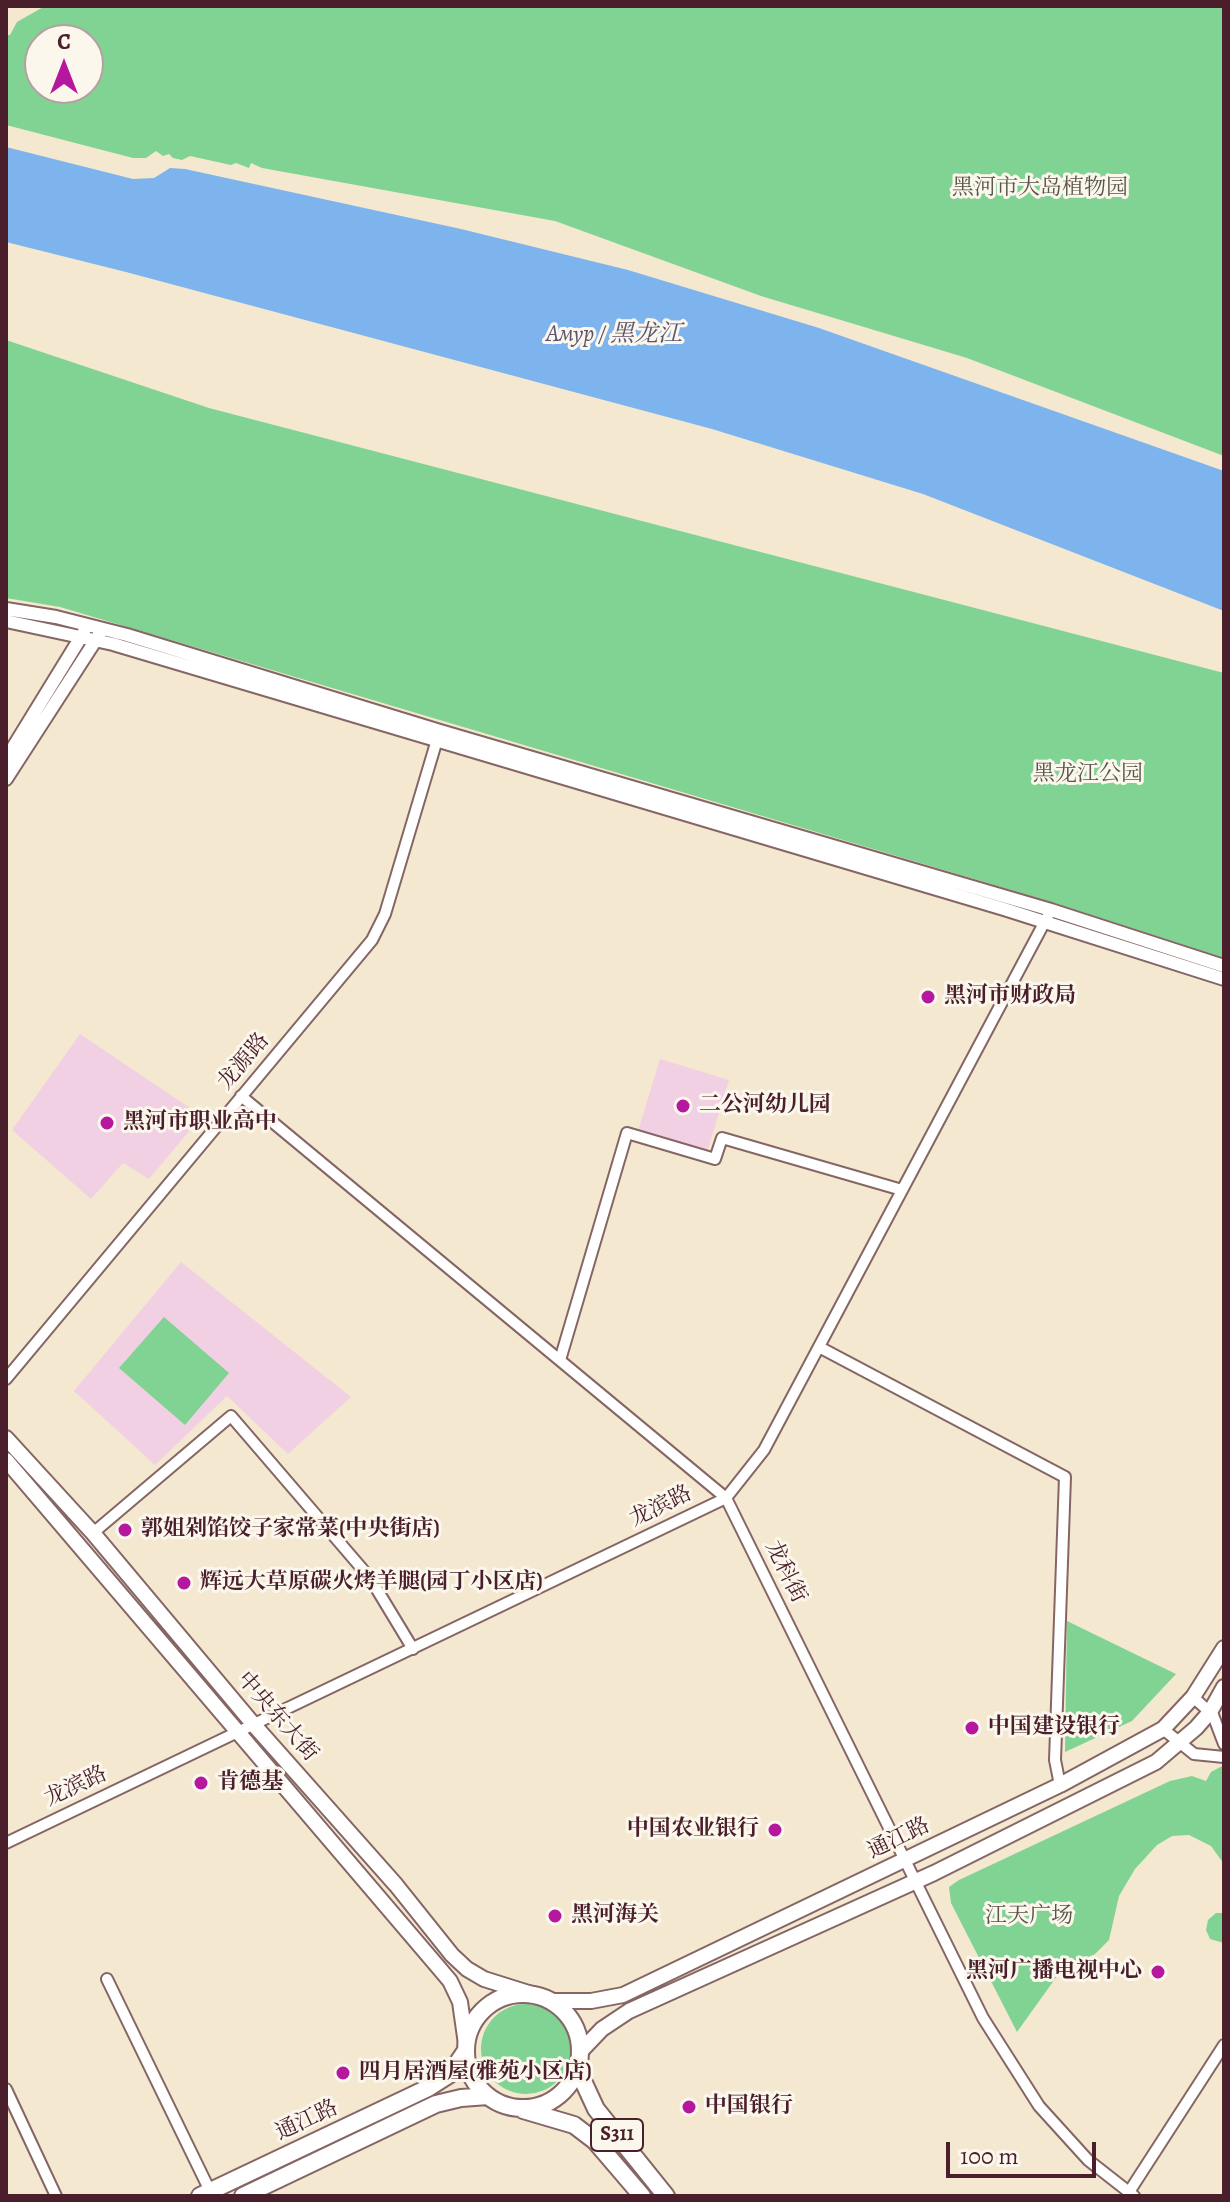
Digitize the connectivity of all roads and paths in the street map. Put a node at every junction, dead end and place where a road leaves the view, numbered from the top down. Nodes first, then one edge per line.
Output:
1 (6, 609) edge
2 (6, 621) edge
3 (85, 630) junction
4 (99, 634) junction
5 (438, 736) junction
6 (6, 759) edge
7 (6, 779) edge
8 (1048, 916) junction
9 (1224, 966) edge
10 (1224, 979) edge
11 (241, 1096) junction
12 (902, 1190) junction
13 (819, 1347) junction
14 (560, 1360) junction
15 (6, 1379) edge
16 (6, 1438) edge
17 (6, 1460) edge
18 (726, 1498) junction
19 (93, 1533) junction
20 (1224, 1648) edge
21 (413, 1649) junction
22 (1224, 1687) edge
23 (1193, 1697) junction
24 (1210, 1712) junction
25 (254, 1725) junction
26 (1163, 1729) junction
27 (238, 1732) junction
28 (1180, 1744) junction
29 (1224, 1744) edge
30 (1224, 1757) edge
31 (1060, 1785) junction
32 (6, 1843) edge
33 (905, 1860) junction
34 (916, 1881) junction
35 (107, 1979) dead end
36 (535, 1995) junction
37 (551, 2001) junction
38 (1224, 2045) edge
39 (466, 2048) junction
40 (579, 2060) junction
41 (6, 2089) edge
42 (488, 2096) junction
43 (514, 2107) junction
44 (205, 2194) edge
45 (1132, 2194) edge
46 (56, 2196) edge
47 (243, 2196) edge
48 (642, 2196) edge
49 (666, 2196) edge

1 - 3 street
2 - 3 street
3 - 4 street
3 - 6 street
4 - 5 street
4 - 7 street
5 - 8 street
5 - 11 street, 龙源路
8 - 9 street
8 - 10 street
8 - 12 street, 龙滨路
11 - 14 street, 龙科街
11 - 15 street, 龙源路
12 - 13 street, 龙滨路
12 - 14 street
13 - 18 street, 龙滨路
13 - 31 street
14 - 18 street, 龙科街
16 - 19 main road, 中央东大街
17 - 27 main road, 中央东大街
18 - 21 street, 龙滨路
18 - 33 street, 龙科街
19 - 21 street
19 - 25 main road, 中央东大街
20 - 23 main road, 通江路
21 - 25 street, 龙滨路
22 - 24 main road, 通江路
23 - 24 street
23 - 26 main road, 通江路
24 - 28 main road, 通江路
24 - 29 street
25 - 27 street, 龙滨路
25 - 36 main road, 中央东大街
26 - 28 street
26 - 31 main road, 通江路
27 - 32 street, 龙滨路
27 - 39 main road, 中央东大街
28 - 30 street
28 - 34 main road, 通江路
31 - 33 main road, 通江路
33 - 34 street, 龙科街
33 - 37 main road, 通江路
34 - 40 main road, 通江路
34 - 45 street, 龙科街
35 - 44 street
36 - 37 main road
36 - 39 main road
37 - 40 main road
38 - 45 street
39 - 42 main road
39 - 44 main road, 通江路
40 - 43 main road
40 - 49 main road, S311
41 - 46 street
42 - 43 main road
42 - 47 main road, 通江路
43 - 48 main road

